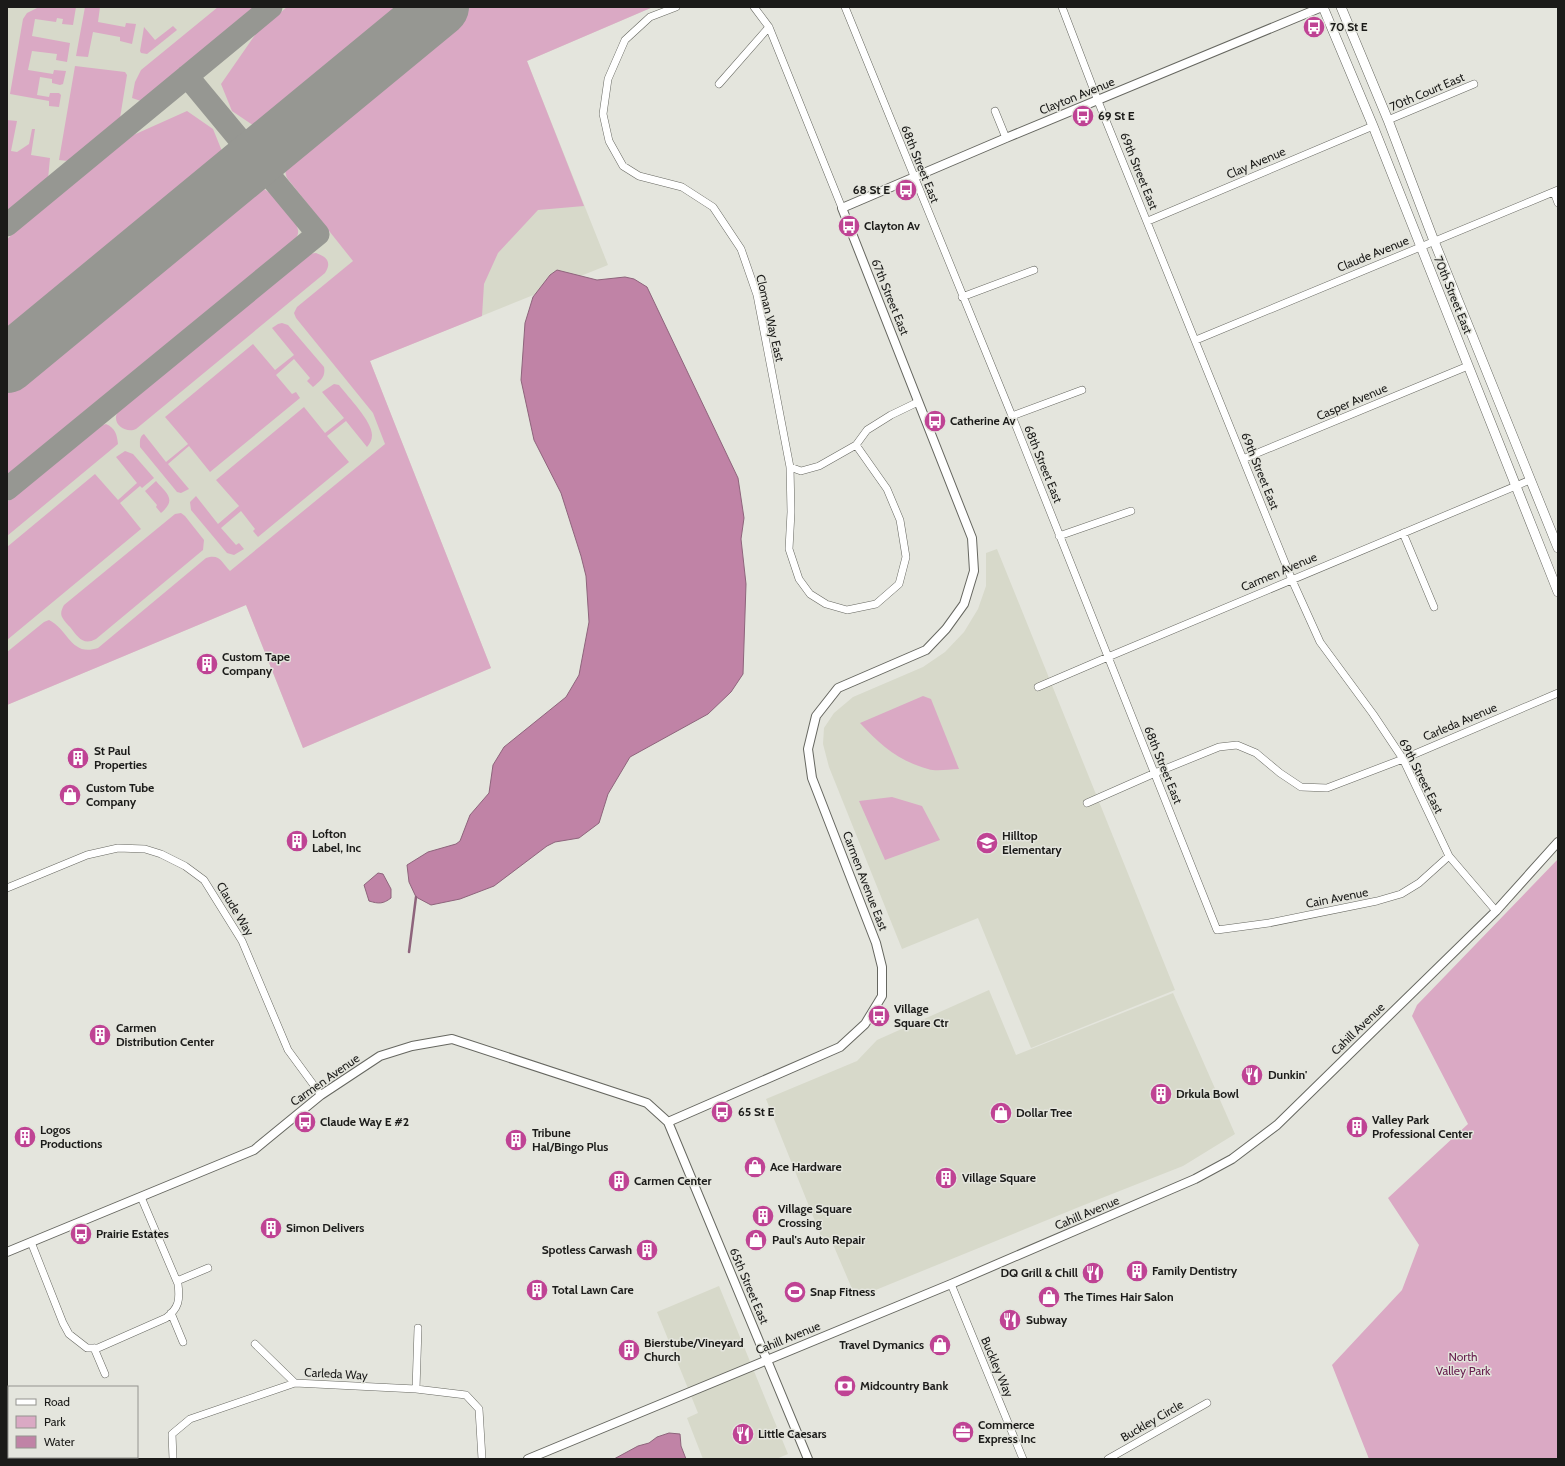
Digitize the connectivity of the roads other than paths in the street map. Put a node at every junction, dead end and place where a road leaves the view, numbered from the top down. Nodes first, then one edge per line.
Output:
1 (676, 7) edge
2 (754, 7) edge
3 (845, 7) edge
4 (1062, 7) edge
5 (1323, 7) edge
6 (1340, 7) edge
7 (769, 27) junction
8 (719, 84) dead end
9 (1474, 84) dead end
10 (1098, 101) junction
11 (995, 111) dead end
12 (1388, 120) junction
13 (1373, 126) junction
14 (1006, 138) junction
15 (914, 177) junction
16 (1556, 191) edge
17 (1558, 203) edge
18 (842, 208) junction
19 (1148, 221) junction
20 (1434, 241) junction
21 (1421, 246) junction
22 (1034, 270) dead end
23 (962, 296) junction
24 (1196, 340) junction
25 (1468, 366) junction
26 (1082, 390) dead end
27 (918, 402) junction
28 (1012, 416) junction
29 (856, 444) junction
30 (1243, 459) junction
31 (790, 467) junction
32 (1530, 480) junction
33 (1516, 485) junction
34 (1131, 511) dead end
35 (1403, 533) junction
36 (1059, 536) junction
37 (1558, 548) edge
38 (1292, 580) junction
39 (1558, 592) edge
40 (964, 604) joint
41 (1434, 607) dead end
42 (1108, 657) junction
43 (1038, 688) dead end
44 (1558, 693) edge
45 (1403, 759) junction
46 (1154, 773) junction
47 (1087, 803) dead end
48 (1558, 842) edge
49 (1448, 856) junction
50 (7, 888) edge
51 (1496, 911) junction
52 (1217, 930) joint
53 (321, 1095) junction
54 (668, 1122) junction
55 (141, 1197) junction
56 (31, 1242) junction
57 (7, 1252) edge
58 (208, 1268) dead end
59 (177, 1281) junction
60 (951, 1284) junction
61 (171, 1313) junction
62 (418, 1328) dead end
63 (183, 1342) dead end
64 (255, 1344) dead end
65 (94, 1348) junction
66 (767, 1360) junction
67 (105, 1374) dead end
68 (295, 1383) junction
69 (416, 1389) junction
70 (1207, 1403) dead end
71 (173, 1459) edge
72 (482, 1459) edge
73 (528, 1459) edge
74 (808, 1459) edge
75 (1024, 1459) edge
76 (1108, 1459) edge

1 - 31 street, Cloman Way East
2 - 7 street, 67th Street East
3 - 15 street, 68th Street East
4 - 10 street, 69th Street East
5 - 10 street, Clayton Avenue
5 - 13 main road, 70th Street East
6 - 12 main road, 70th Street East
7 - 8 street
7 - 18 street, 67th Street East
9 - 12 street, 70th Court East
10 - 14 street, Clayton Avenue
10 - 19 street, 69th Street East
11 - 14 street
12 - 20 main road, 70th Street East
13 - 19 street, Clay Avenue
13 - 21 main road, 70th Street East
14 - 15 street, Clayton Avenue
15 - 18 street, Clayton Avenue
15 - 23 street, 68th Street East
16 - 17 street
16 - 20 street, Claude Avenue
18 - 27 street, 67th Street East
19 - 24 street, 69th Street East
20 - 21 street, Claude Avenue
20 - 32 main road, 70th Street East
21 - 24 street, Claude Avenue
21 - 25 main road, 70th Street East
22 - 23 street
23 - 28 street, 68th Street East
24 - 30 street, 69th Street East
25 - 30 street, Casper Avenue
25 - 33 main road, 70th Street East
26 - 28 street
27 - 29 street
27 - 40 street, 67th Street East
28 - 36 street, 68th Street East
29 - 31 street
29 - 31 street, Cloman Way East
30 - 38 street, 69th Street East
32 - 33 street, Carmen Avenue
32 - 37 main road, 70th Street East
33 - 35 street, Carmen Avenue
33 - 39 main road, 70th Street East
34 - 36 street
35 - 38 street, Carmen Avenue
35 - 41 street
36 - 42 street, 68th Street East
38 - 42 street, Carmen Avenue
38 - 45 street, 69th Street East
40 - 54 street, Carmen Avenue East
42 - 43 street, Carmen Avenue
42 - 46 street, 68th Street East
44 - 45 street, Carleda Avenue
45 - 46 street, Carleda Avenue
45 - 49 street, 69th Street East
46 - 47 street, Carleda Avenue
46 - 52 street, 68th Street East
48 - 51 street, Cahill Avenue
49 - 51 street, 69th Street East
49 - 52 street, Cain Avenue
50 - 53 street, Claude Way
51 - 60 street, Cahill Avenue
53 - 54 street, Carmen Avenue
53 - 55 street, Carmen Avenue
54 - 66 street, 65th Street East
55 - 56 street, Carmen Avenue
55 - 59 street
56 - 57 street, Carmen Avenue
56 - 65 street
58 - 59 street
59 - 61 street
60 - 66 street, Cahill Avenue
60 - 75 street, Buckley Way
61 - 63 street
61 - 65 street
62 - 69 street
64 - 68 street
65 - 67 street
66 - 73 street, Cahill Avenue
66 - 74 street, 65th Street East
68 - 69 street, Carleda Way
68 - 71 street, Carleda Way
69 - 72 street, Carleda Way
70 - 76 street, Buckley Circle

